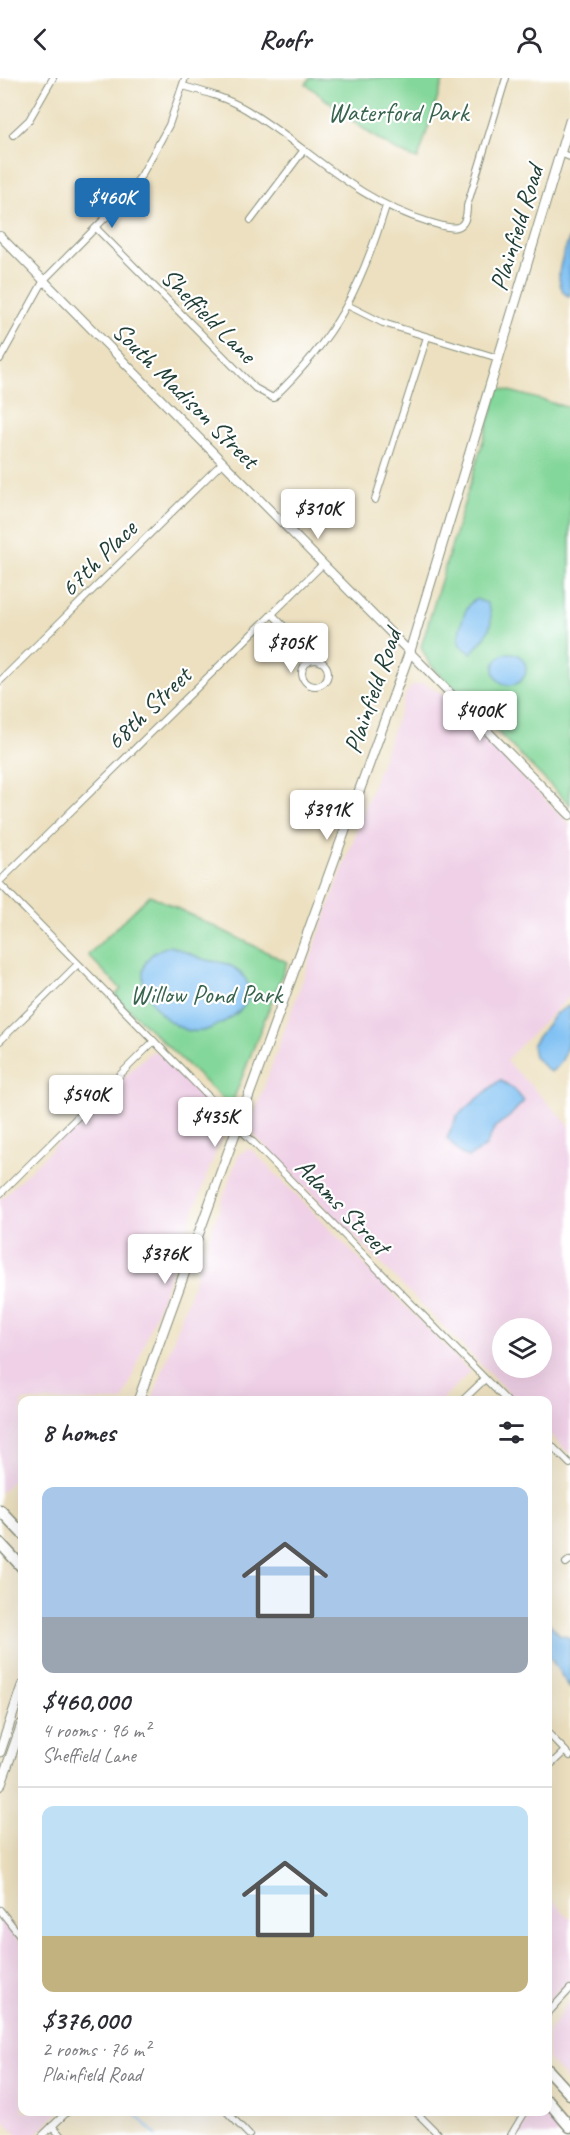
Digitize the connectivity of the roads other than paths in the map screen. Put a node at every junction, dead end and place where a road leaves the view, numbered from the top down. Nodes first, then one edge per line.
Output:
1 (53, 78) edge
2 (185, 78) edge
3 (506, 78) edge
4 (183, 86) junction
5 (570, 121) edge
6 (13, 135) dead end
7 (567, 140) edge
8 (303, 151) junction
9 (560, 153) junction
10 (570, 157) edge
11 (386, 206) junction
12 (251, 220) dead end
13 (96, 228) junction
14 (0, 236) edge
15 (44, 280) junction
16 (349, 306) junction
17 (427, 337) junction
18 (498, 358) junction
19 (0, 359) edge
20 (223, 462) junction
21 (375, 500) dead end
22 (323, 564) junction
23 (272, 614) junction
24 (410, 651) junction
25 (313, 660) junction
26 (0, 681) edge
27 (570, 814) edge
28 (0, 883) edge
29 (78, 964) junction
30 (0, 1041) edge
31 (154, 1041) junction
32 (237, 1126) junction
33 (0, 1194) edge
34 (485, 1379) junction
35 (140, 1396) edge
36 (467, 1396) edge
37 (502, 1396) edge
38 (552, 1446) edge
39 (570, 1464) edge
40 (0, 1510) edge
41 (18, 1529) edge
42 (0, 1543) edge
43 (18, 1563) edge
44 (18, 1698) edge
45 (552, 1736) edge
46 (18, 1738) edge
47 (0, 1752) edge
48 (568, 1753) edge
49 (552, 1764) edge
50 (0, 1786) edge
51 (0, 1910) edge
52 (18, 1933) edge
53 (570, 1989) edge
54 (552, 2009) edge
55 (552, 2074) edge
56 (570, 2094) edge
57 (552, 2106) edge
58 (63, 2116) edge
59 (231, 2116) edge
60 (420, 2116) edge
61 (523, 2116) edge
62 (52, 2126) junction
63 (570, 2127) edge
64 (43, 2135) edge
65 (60, 2135) edge
66 (249, 2135) edge
67 (439, 2135) edge
68 (511, 2135) edge

1 - 6 street
2 - 4 street
3 - 11 street
4 - 8 street
4 - 13 street
5 - 7 main road, Plainfield Road
7 - 9 main road, Plainfield Road
8 - 11 street
8 - 12 street
9 - 10 street
9 - 18 main road, Plainfield Road
11 - 16 street
13 - 15 street
13 - 16 street, Sheffield Lane
14 - 15 street, South Madison Street
15 - 19 street
15 - 20 street, South Madison Street
16 - 17 street
17 - 18 street
17 - 21 street
18 - 24 main road, Plainfield Road
20 - 22 street, South Madison Street
20 - 26 street, 67th Place
22 - 23 street, 68th Street
22 - 24 street, South Madison Street
23 - 25 street
23 - 28 street, 68th Street
24 - 27 street, South Madison Street
24 - 32 main road, Plainfield Road
25 - 25 street
28 - 29 street, Adams Street
29 - 30 street
29 - 31 street, Adams Street
31 - 32 street, Adams Street
31 - 33 street
32 - 34 street, Adams Street
32 - 35 main road, Plainfield Road
34 - 36 street
34 - 37 street, Adams Street
38 - 39 street
40 - 41 highway
42 - 43 highway
44 - 47 main road
45 - 48 street
46 - 50 main road
48 - 49 street
51 - 52 street
53 - 54 street
55 - 56 highway
57 - 63 highway
58 - 62 street
59 - 66 street
60 - 67 street
61 - 68 street
62 - 64 street
62 - 65 street

